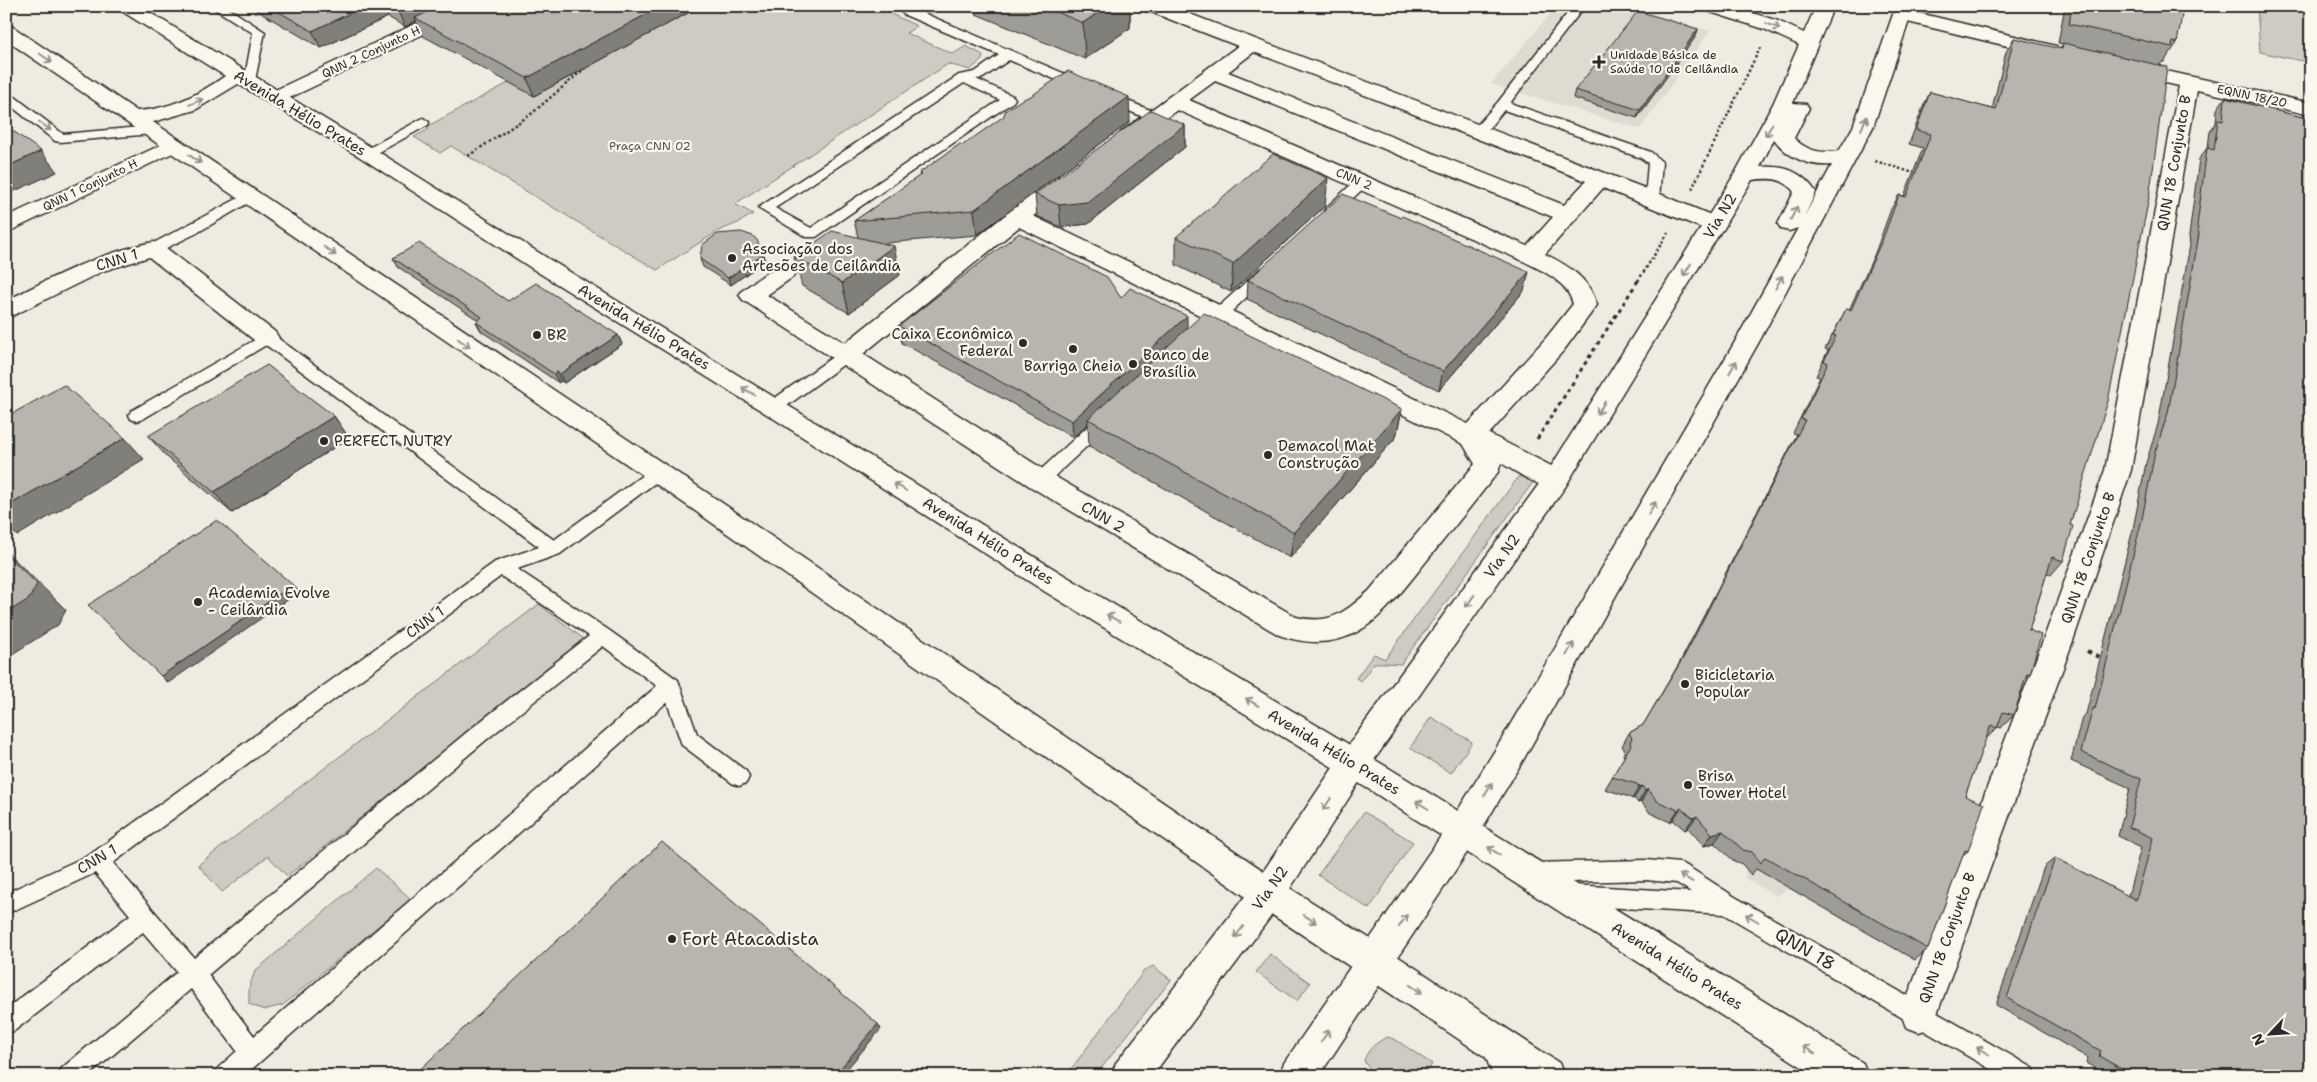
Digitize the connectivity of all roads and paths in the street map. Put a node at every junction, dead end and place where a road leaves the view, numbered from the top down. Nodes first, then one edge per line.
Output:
1 (126, 6) edge
2 (216, 6) edge
3 (468, 6) edge
4 (899, 6) edge
5 (1152, 6) edge
6 (1579, 6) edge
7 (1710, 6) edge
8 (1825, 6) edge
9 (1903, 10) edge
10 (1771, 25) junction
11 (6, 31) edge
12 (1251, 45) junction
13 (1807, 47) junction
14 (2068, 54) edge
15 (1008, 55) junction
16 (589, 64) edge
17 (2114, 65) edge
18 (1214, 73) junction
19 (962, 78) junction
20 (244, 79) junction
21 (2189, 82) junction
22 (6, 96) edge
23 (274, 98) junction
24 (1176, 102) junction
25 (1502, 105) junction
26 (2311, 109) edge
27 (1155, 117) junction
28 (423, 122) dead end
29 (142, 123) junction
30 (1478, 132) junction
31 (174, 145) junction
32 (1109, 150) edge
33 (367, 153) junction
34 (468, 156) dead end
35 (1846, 156) junction
36 (1872, 160) dead end
37 (1086, 167) edge
38 (1745, 175) junction
39 (1920, 175) edge
40 (1599, 178) junction
41 (1362, 182) junction
42 (250, 196) junction
43 (1652, 199) junction
44 (1682, 211) junction
45 (1568, 215) junction
46 (1017, 217) junction
47 (1319, 222) edge
48 (1715, 225) junction
49 (6, 226) edge
50 (153, 249) junction
51 (1532, 256) junction
52 (1276, 262) edge
53 (786, 272) dead end
54 (6, 311) edge
55 (1219, 315) junction
56 (1197, 335) edge
57 (267, 338) junction
58 (1748, 340) junction
59 (846, 355) junction
60 (774, 407) junction
61 (1118, 408) edge
62 (137, 415) dead end
63 (1472, 437) junction
64 (1522, 463) junction
65 (657, 473) junction
66 (1040, 480) junction
67 (1556, 480) junction
68 (554, 549) junction
69 (501, 567) junction
70 (603, 636) junction
71 (2059, 638) junction
72 (2113, 663) edge
73 (670, 686) junction
74 (1354, 763) junction
75 (739, 777) dead end
76 (1463, 831) junction
77 (98, 861) junction
78 (1529, 873) junction
79 (1268, 893) junction
80 (1564, 894) junction
81 (6, 904) edge
82 (1727, 904) junction
83 (144, 918) junction
84 (1376, 962) junction
85 (193, 974) junction
86 (1919, 1014) junction
87 (6, 1023) edge
88 (1491, 1039) junction
89 (253, 1053) junction
90 (70, 1076) edge
91 (226, 1076) edge
92 (1130, 1076) edge
93 (1297, 1076) edge
94 (1506, 1076) edge
95 (1546, 1076) edge
96 (1850, 1076) edge
97 (2026, 1076) edge

1 - 20 main road, Avenida Hélio Prates
2 - 20 lane
3 - 23 main road, QNN 2 Conjunto H
4 - 15 lane
5 - 12 main road
6 - 25 lane
7 - 10 main road
8 - 13 main road, Via N2
9 - 14 main road
35 -> 9 main road
10 -> 13 main road
10 - 44 path
11 -> 29 main road
12 - 18 main road
12 - 30 main road
13 - 35 main road
13 -> 38 main road, Via N2
15 - 19 lane
15 - 27 lane
16 - 34 path
17 - 21 main road, EQNN 18/20
18 - 24 main road
18 - 45 main road
19 - 19 lane
20 - 23 main road, Avenida Hélio Prates
29 -> 20 main road
21 - 26 main road, EQNN 18/20
21 - 71 main road, QNN 18 Conjunto B
22 -> 29 lane
23 - 33 main road, Avenida Hélio Prates
24 - 27 main road
24 - 41 main road, CNN 2
25 - 30 lane
25 - 43 lane
27 - 32 main road
28 - 33 lane
29 - 31 main road
30 - 40 main road
31 -> 42 main road
31 - 49 main road, QNN 1 Conjunto H
60 -> 33 main road, Avenida Hélio Prates
58 -> 35 main road
36 - 39 path
37 - 46 main road
38 - 48 main road, Via N2
58 -> 38 main road
40 - 43 main road
40 - 45 main road
41 - 47 lane
41 - 51 main road, CNN 2
42 - 50 lane
42 -> 65 main road
43 - 44 main road
44 - 48 main road
44 - 64 path
45 - 51 main road
46 - 55 main road
46 - 59 main road
48 -> 67 main road, Via N2
50 - 54 main road, CNN 1
50 - 57 main road, CNN 1
51 - 63 main road, CNN 2
52 - 55 lane
53 - 59 main road, CNN 2
55 - 56 lane
55 - 63 main road
57 - 62 lane
57 - 68 lane, CNN 1
76 -> 58 main road
59 - 60 lane
59 - 66 main road, CNN 2
74 -> 60 main road, Avenida Hélio Prates
61 - 66 lane
63 - 64 main road
63 - 66 main road, CNN 2
64 - 67 main road
65 - 68 lane
65 - 79 main road
67 -> 74 main road, Via N2
68 - 69 lane, CNN 1
69 - 70 lane
69 - 77 lane, CNN 1
70 - 73 lane
70 - 85 lane
71 - 72 path
71 - 86 main road, QNN 18 Conjunto B
73 - 75 lane
73 - 89 lane
76 -> 74 main road, Avenida Hélio Prates
74 -> 79 main road, Via N2
78 -> 76 main road, Avenida Hélio Prates
84 -> 76 main road
77 - 81 lane, CNN 1
77 - 83 lane
78 - 80 main road, Avenida Hélio Prates
82 -> 78 lane
79 -> 84 main road
79 -> 92 main road, Via N2
80 - 82 lane, QNN 18
96 -> 80 main road, Avenida Hélio Prates
86 -> 82 lane, QNN 18
83 - 85 lane
83 - 87 lane
84 -> 88 main road
93 -> 84 main road
85 - 89 lane
85 - 90 lane
97 -> 86 lane, QNN 18
88 - 94 lane
88 - 95 main road
89 - 91 lane

